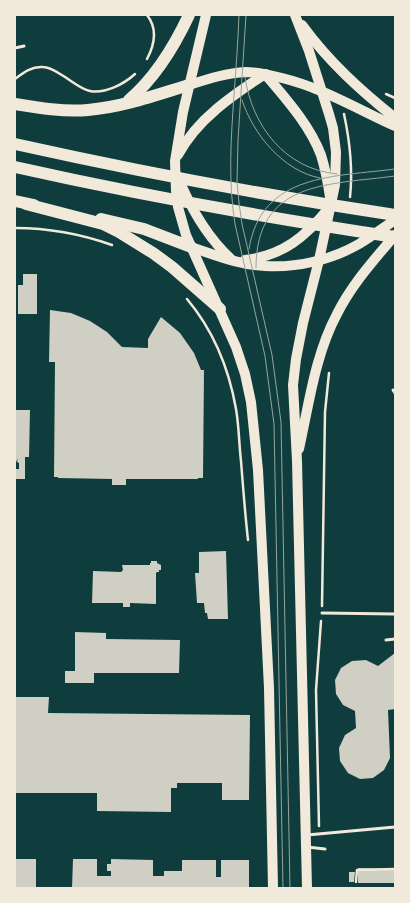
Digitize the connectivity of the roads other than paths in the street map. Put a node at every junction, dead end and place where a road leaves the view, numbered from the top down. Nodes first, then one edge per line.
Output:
1 (189, 15) edge
2 (206, 15) edge
3 (295, 15) edge
4 (24, 46) dead end
5 (15, 48) edge
6 (265, 74) junction
7 (189, 85) junction
8 (322, 91) junction
9 (125, 103) junction
10 (15, 104) edge
11 (395, 118) edge
12 (395, 126) edge
13 (15, 144) edge
14 (175, 165) junction
15 (15, 167) edge
16 (21, 202) edge
17 (331, 205) junction
18 (395, 215) edge
19 (395, 220) edge
20 (395, 236) edge
21 (191, 247) junction
22 (319, 260) junction
23 (233, 261) junction
24 (220, 309) junction
25 (297, 461) junction
26 (322, 613) road end
27 (395, 614) edge
28 (395, 639) edge
29 (386, 640) dead end
30 (395, 827) edge
31 (307, 835) junction
32 (307, 847) junction
33 (325, 849) dead end
34 (273, 888) edge
35 (308, 888) edge

1 - 9 highway
2 - 7 main road
3 - 8 main road
3 - 11 main road
4 - 5 lane
6 - 7 main road
6 - 8 main road
6 - 14 main road
6 - 17 main road
7 - 9 highway
7 - 14 main road
8 - 12 main road
8 - 17 main road
9 - 10 highway
13 - 18 highway
14 - 21 main road
14 - 23 main road
15 - 20 highway
16 - 21 highway
16 - 24 highway
17 - 22 main road
17 - 23 main road
19 - 22 main road
20 - 25 main road
21 - 23 main road
21 - 24 main road
22 - 23 main road
22 - 25 main road
24 - 34 main road
25 - 31 main road
26 - 27 lane
28 - 29 lane
30 - 31 lane
31 - 32 main road
32 - 33 lane
32 - 35 main road

